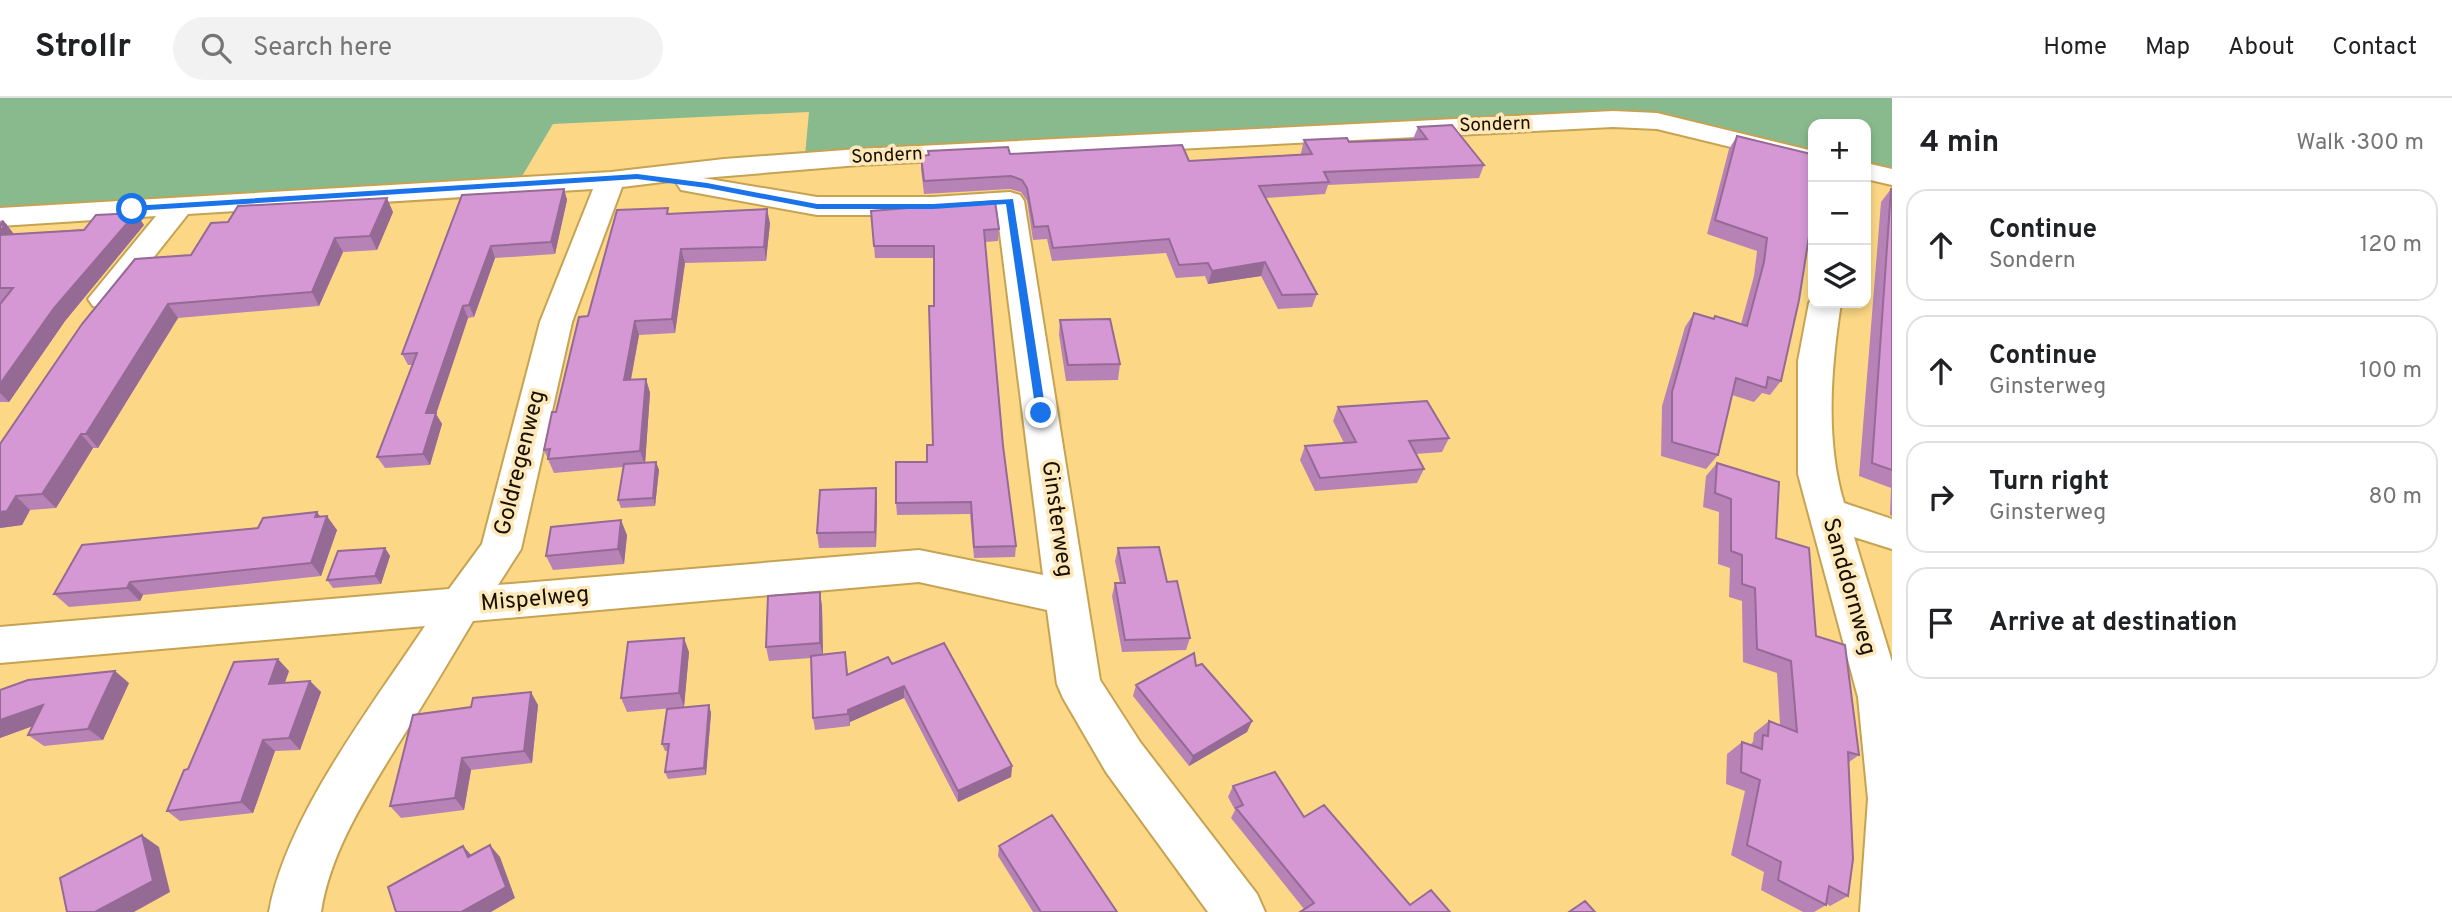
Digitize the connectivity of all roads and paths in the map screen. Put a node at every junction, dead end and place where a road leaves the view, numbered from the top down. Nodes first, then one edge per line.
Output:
1 (1808, 158) edge
2 (1871, 172) edge
3 (1892, 177) edge
4 (624, 178) junction
5 (180, 206) junction
6 (0, 216) edge
7 (1824, 308) edge
8 (88, 319) edge
9 (1826, 512) junction
10 (1892, 534) edge
11 (1066, 597) junction
12 (460, 607) junction
13 (0, 645) edge
14 (295, 912) edge
15 (1239, 912) edge
16 (1886, 912) edge

1 - 4 street, Sondern
2 - 3 street
4 - 5 street, Sondern
4 - 11 street, Ginsterweg
4 - 12 street, Goldregenweg
5 - 6 street, Sondern
5 - 8 street
7 - 9 street, Sanddornweg
9 - 10 street
9 - 16 street, Sanddornweg
11 - 12 street, Mispelweg
11 - 15 street, Ginsterweg
12 - 13 street, Mispelweg
12 - 14 street, Goldregenweg

